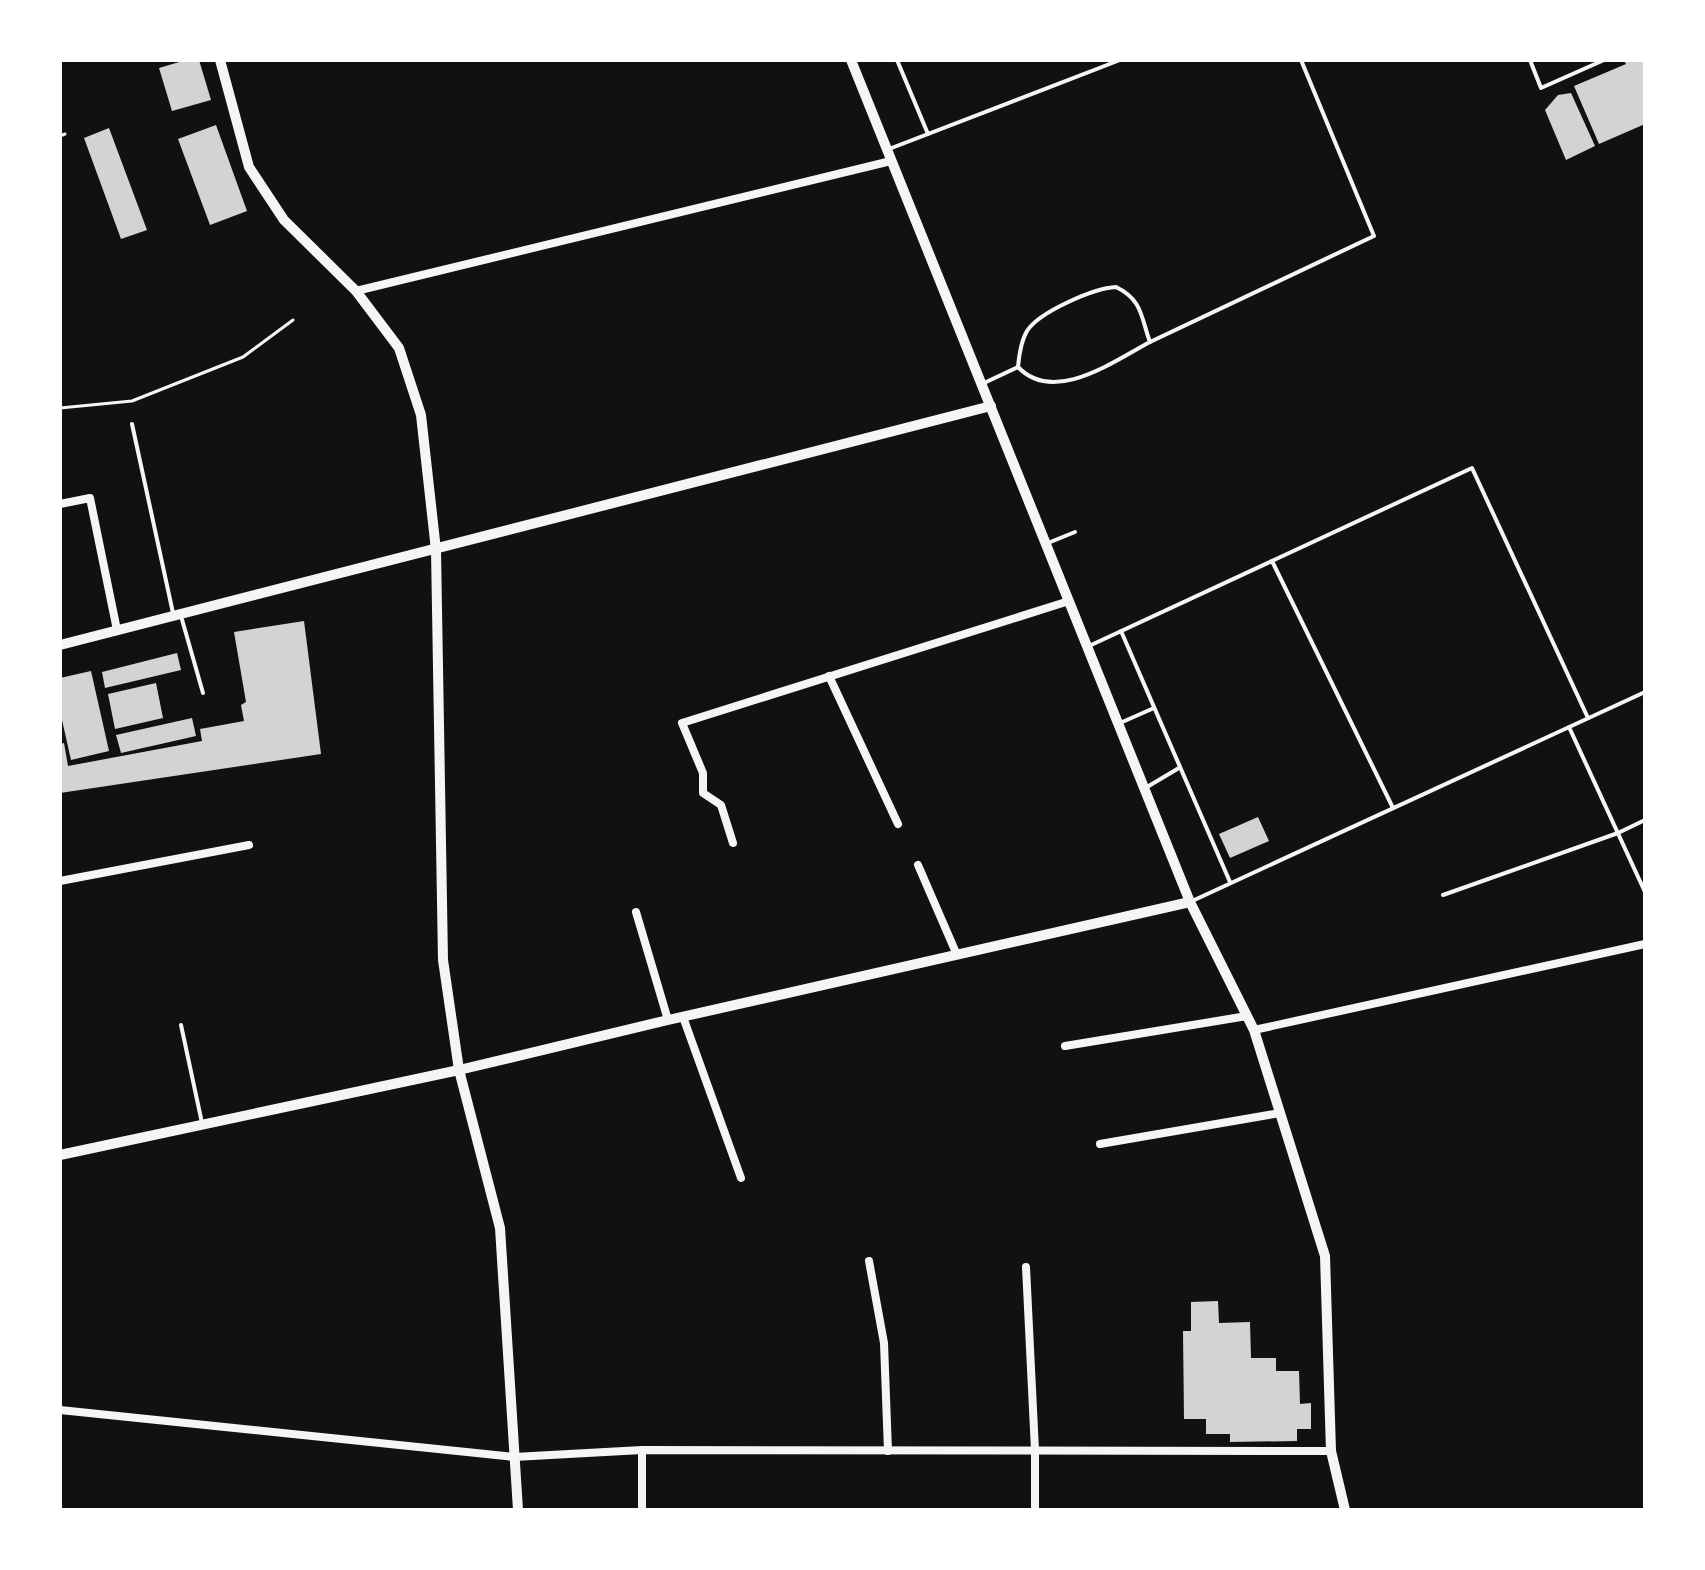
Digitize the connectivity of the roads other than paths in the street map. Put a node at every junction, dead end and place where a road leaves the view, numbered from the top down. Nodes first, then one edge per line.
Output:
1 (220, 60) edge
2 (851, 60) edge
3 (897, 60) edge
4 (1120, 60) edge
5 (1301, 60) edge
6 (1530, 60) edge
7 (1604, 60) edge
8 (928, 134) junction
9 (889, 155) junction
10 (356, 291) junction
11 (1150, 342) junction
12 (1018, 367) junction
13 (982, 384) junction
14 (991, 406) junction
15 (132, 424) dead end
16 (60, 504) edge
17 (1075, 532) dead end
18 (1046, 544) junction
19 (436, 550) junction
20 (1272, 561) junction
21 (1069, 601) junction
22 (177, 615) junction
23 (117, 630) junction
24 (1121, 631) junction
25 (60, 645) edge
26 (1087, 647) junction
27 (829, 676) junction
28 (1645, 692) edge
29 (203, 693) dead end
30 (1154, 708) junction
31 (1588, 718) junction
32 (1118, 724) junction
33 (1569, 727) junction
34 (1179, 768) junction
35 (1144, 788) junction
36 (1393, 808) junction
37 (1645, 820) edge
38 (898, 824) dead end
39 (1618, 833) junction
40 (733, 843) dead end
41 (249, 845) dead end
42 (918, 865) dead end
43 (60, 881) edge
44 (1231, 883) junction
45 (1645, 892) edge
46 (1443, 895) dead end
47 (1190, 902) junction
48 (636, 912) dead end
49 (1645, 944) edge
50 (957, 955) junction
51 (1247, 1016) junction
52 (683, 1017) junction
53 (668, 1020) junction
54 (181, 1025) dead end
55 (1254, 1030) junction
56 (1065, 1046) dead end
57 (459, 1070) junction
58 (1280, 1113) junction
59 (202, 1126) junction
60 (1100, 1144) dead end
61 (60, 1155) edge
62 (741, 1178) dead end
63 (869, 1261) dead end
64 (1026, 1267) dead end
65 (60, 1410) edge
66 (642, 1450) junction
67 (1035, 1450) junction
68 (888, 1451) junction
69 (1331, 1451) junction
70 (514, 1457) junction
71 (518, 1510) edge
72 (642, 1510) edge
73 (1035, 1510) edge
74 (1345, 1510) edge

1 - 10 street
2 - 9 street
3 - 8 lane
4 - 8 lane
5 - 11 lane
6 - 7 lane
8 - 9 lane
9 - 10 street
9 - 13 street
10 - 19 street
11 - 12 lane
11 - 12 lane
12 - 13 lane
13 - 14 street
14 - 18 street
14 - 19 street
15 - 22 lane
16 - 23 street
17 - 18 lane
18 - 21 street
19 - 22 street
19 - 57 street
20 - 24 lane
20 - 31 lane
20 - 36 lane
21 - 26 street
21 - 27 street
22 - 23 street
22 - 29 lane
23 - 25 street
24 - 26 lane
24 - 30 lane
26 - 32 street
27 - 38 street
27 - 40 street
28 - 31 lane
30 - 32 lane
30 - 34 lane
31 - 33 lane
32 - 35 street
33 - 36 lane
33 - 39 lane
34 - 35 lane
34 - 44 lane
35 - 47 street
36 - 44 lane
37 - 39 lane
39 - 45 lane
39 - 46 lane
41 - 43 street
42 - 50 street
44 - 47 lane
47 - 50 street
47 - 51 street
48 - 53 street
49 - 55 street
50 - 52 street
51 - 55 street
51 - 56 street
52 - 53 street
52 - 62 street
53 - 57 street
54 - 59 lane
55 - 58 street
57 - 59 street
57 - 70 street
58 - 60 street
58 - 69 street
59 - 61 street
63 - 68 street
64 - 67 street
65 - 70 street
66 - 68 street
66 - 70 street
66 - 72 street
67 - 68 street
67 - 69 street
67 - 73 street
69 - 74 street
70 - 71 street

